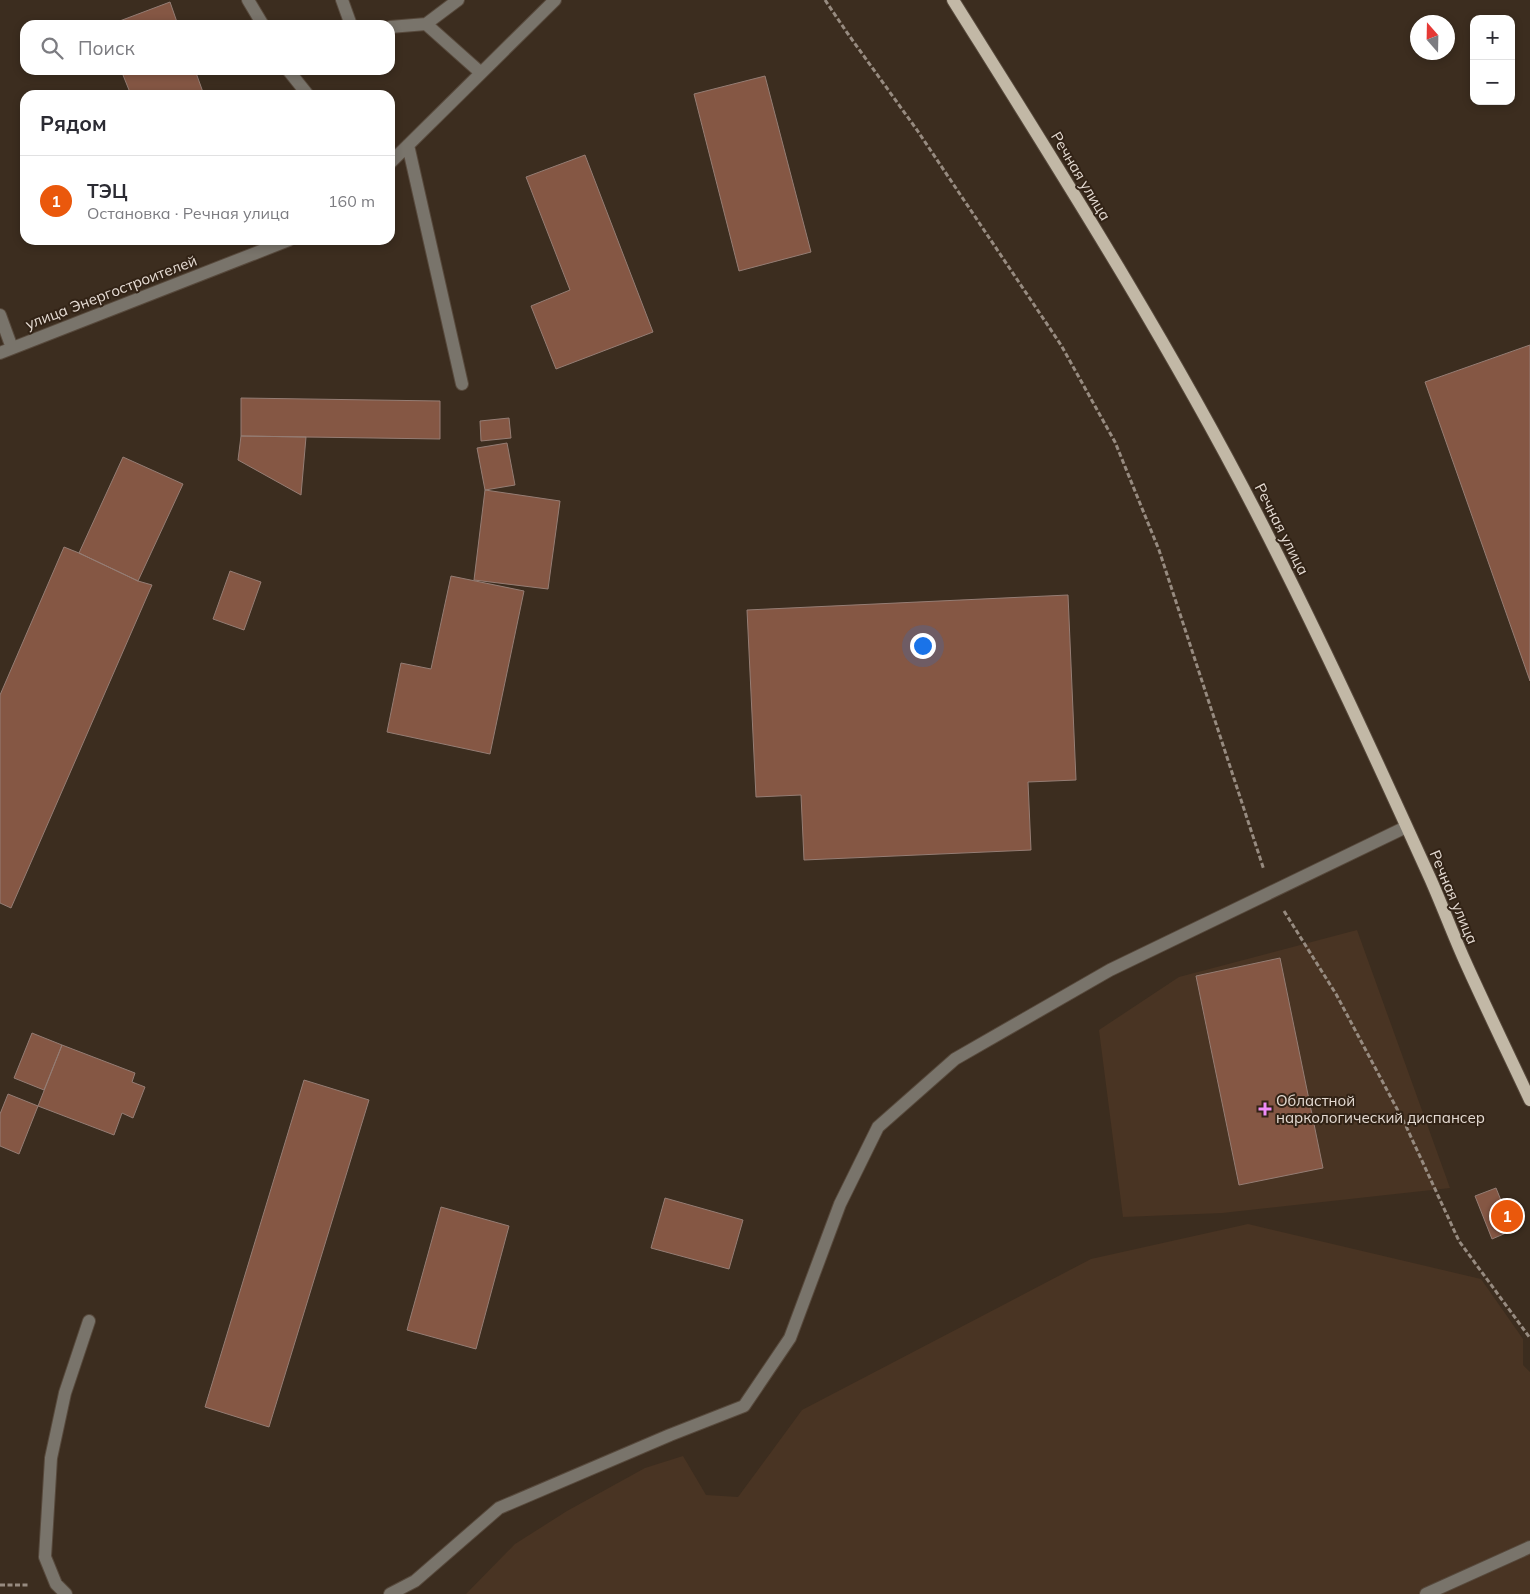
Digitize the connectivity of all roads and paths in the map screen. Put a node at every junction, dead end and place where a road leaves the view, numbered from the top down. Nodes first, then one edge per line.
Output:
1 (248, 0) edge
2 (342, 0) edge
3 (458, 0) edge
4 (555, 0) edge
5 (825, 0) edge
6 (953, 0) edge
7 (259, 20) edge
8 (349, 20) edge
9 (426, 24) junction
10 (395, 27) edge
11 (481, 74) junction
12 (292, 75) edge
13 (304, 90) edge
14 (408, 145) junction
15 (395, 157) edge
16 (276, 245) edge
17 (0, 316) edge
18 (6, 350) edge
19 (462, 384) dead end
20 (1406, 826) junction
21 (1272, 892) junction
22 (1530, 1100) edge
23 (89, 1321) dead end
24 (1530, 1338) edge
25 (1530, 1547) edge
26 (66, 1594) edge
27 (390, 1594) edge
28 (1426, 1594) edge

1 - 7 street
2 - 8 street
3 - 9 street
4 - 11 street
5 - 21 path
6 - 20 main road, Речная улица
9 - 10 street
9 - 11 street
11 - 14 street
12 - 13 street
14 - 15 street
14 - 19 street
16 - 18 street, улица Энергостроителей
17 - 18 street
20 - 21 street
20 - 22 main road, Речная улица
21 - 24 path
21 - 27 street
23 - 26 street
25 - 28 street

